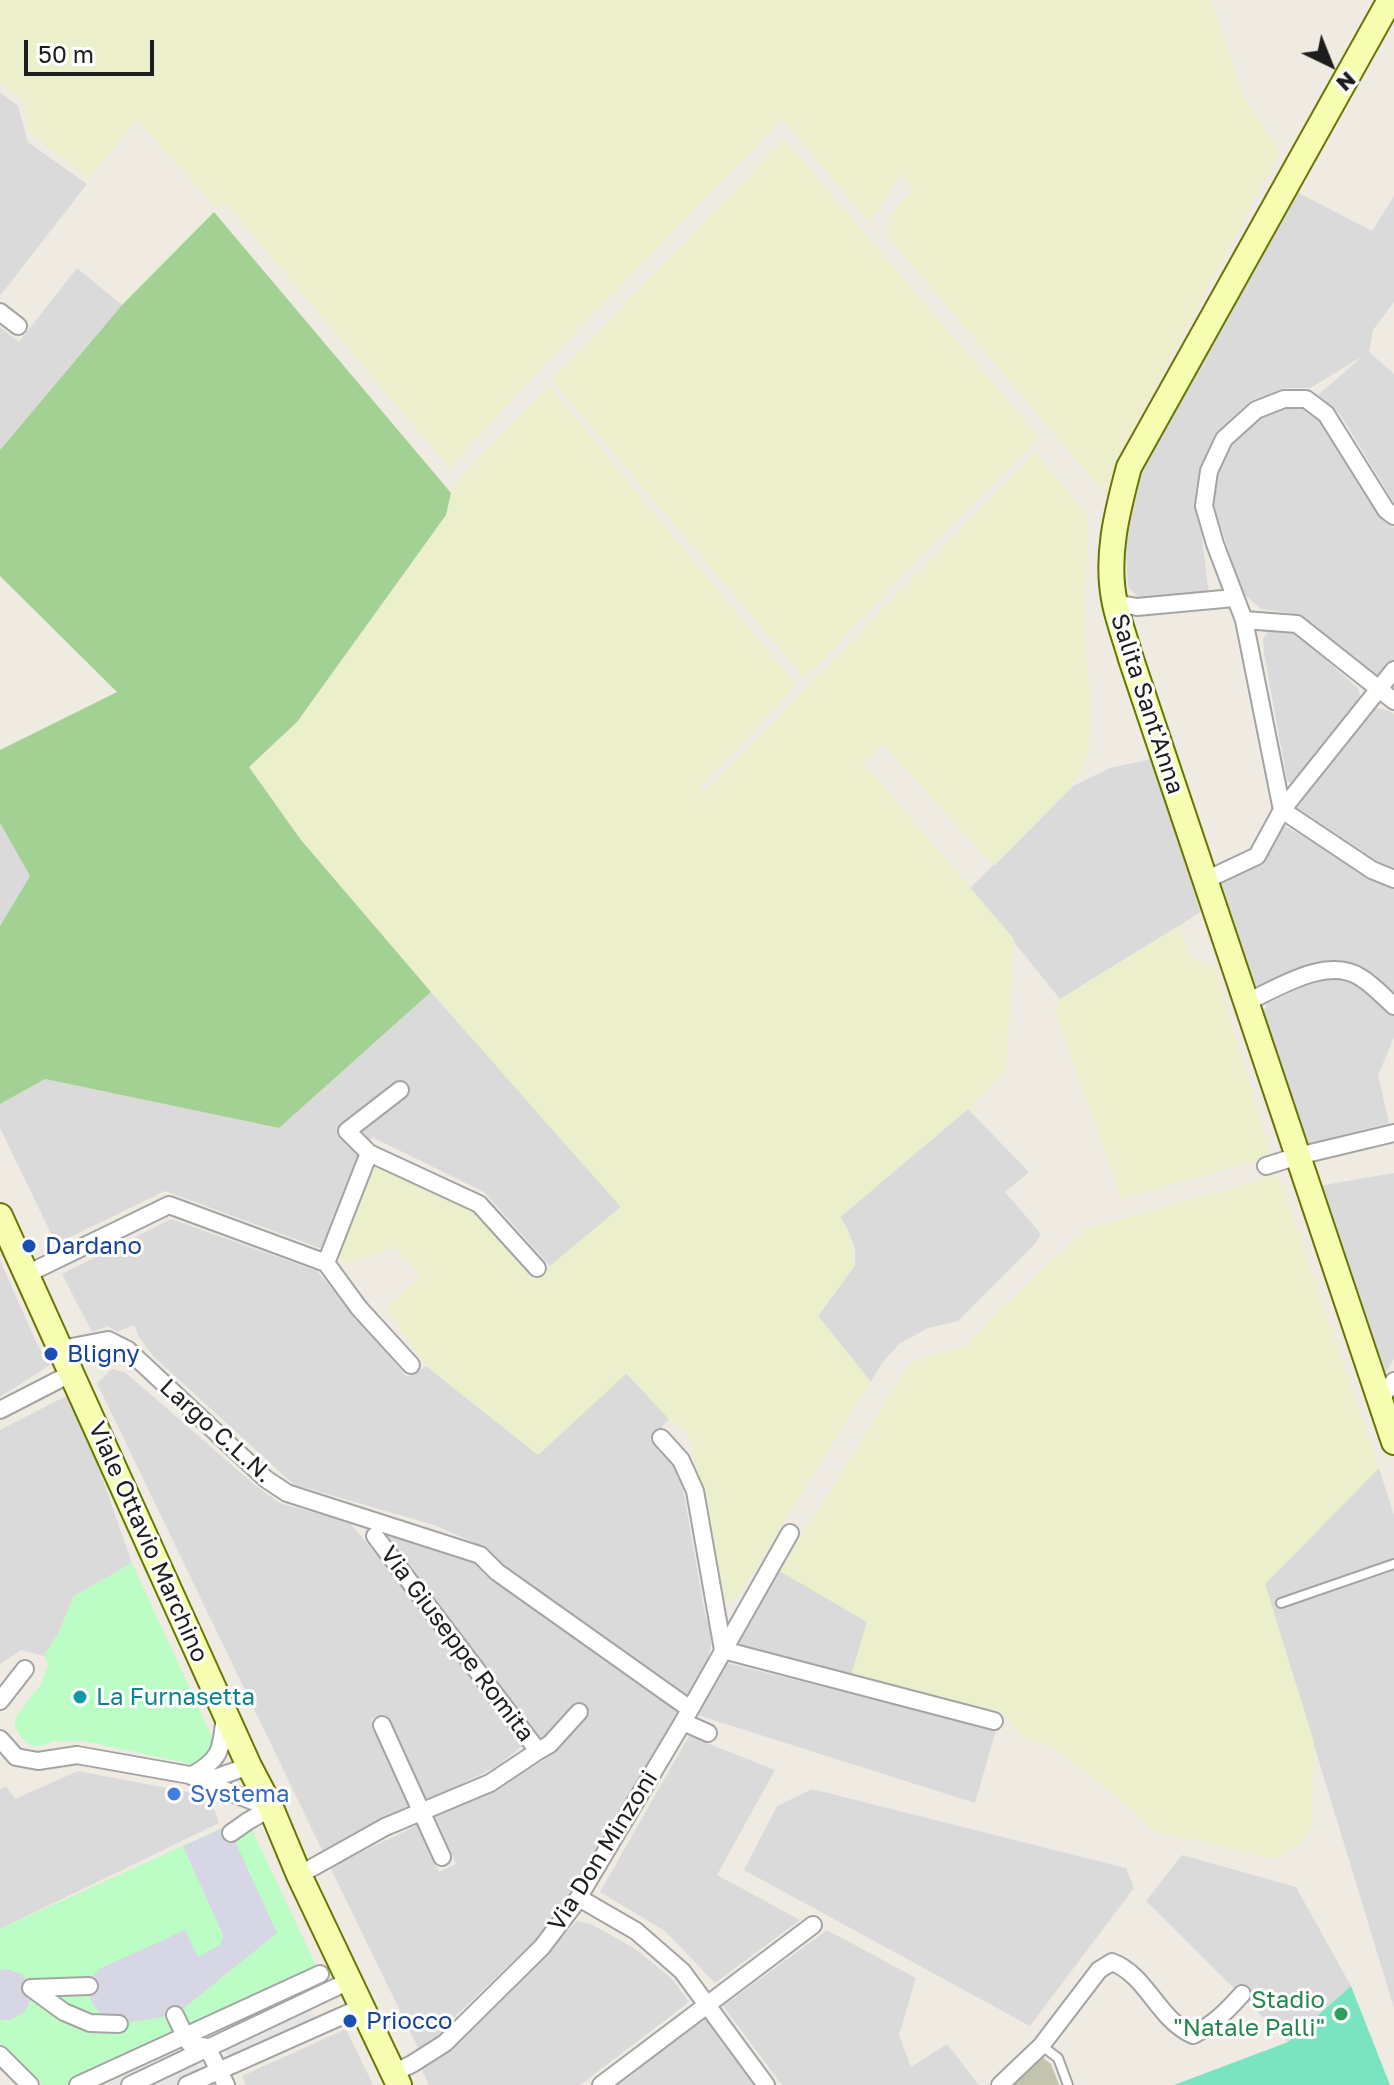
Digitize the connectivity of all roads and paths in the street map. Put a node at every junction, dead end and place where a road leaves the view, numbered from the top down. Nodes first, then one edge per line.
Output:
1 (1390, 0) edge
2 (0, 312) edge
3 (18, 326) dead end
4 (1394, 516) edge
5 (1234, 598) junction
6 (1115, 603) junction
7 (1244, 620) junction
8 (1394, 670) edge
9 (1378, 690) junction
10 (1394, 701) edge
11 (1282, 810) junction
12 (1394, 879) edge
13 (1206, 880) junction
14 (1247, 1002) junction
15 (1394, 1006) edge
16 (400, 1090) dead end
17 (1394, 1133) edge
18 (1377, 1138) junction
19 (1394, 1143) edge
20 (369, 1153) junction
21 (1298, 1156) junction
22 (1266, 1166) dead end
23 (0, 1216) edge
24 (326, 1263) junction
25 (537, 1268) dead end
26 (27, 1274) junction
27 (61, 1349) junction
28 (411, 1365) dead end
29 (72, 1373) junction
30 (1387, 1390) edge
31 (0, 1410) edge
32 (661, 1438) dead end
33 (1394, 1442) edge
34 (790, 1533) dead end
35 (375, 1536) dead end
36 (1394, 1564) edge
37 (1281, 1603) dead end
38 (723, 1650) junction
39 (25, 1669) dead end
40 (0, 1701) edge
41 (579, 1712) dead end
42 (225, 1713) junction
43 (686, 1716) junction
44 (994, 1721) dead end
45 (382, 1725) dead end
46 (708, 1733) dead end
47 (3, 1747) edge
48 (538, 1751) junction
49 (249, 1766) junction
50 (191, 1776) junction
51 (271, 1808) junction
52 (421, 1812) junction
53 (231, 1833) dead end
54 (442, 1857) dead end
55 (299, 1875) junction
56 (576, 1901) junction
57 (813, 1925) dead end
58 (320, 1974) dead end
59 (349, 1981) junction
60 (89, 1986) dead end
61 (1242, 1994) dead end
62 (707, 2005) junction
63 (362, 2007) junction
64 (175, 2015) dead end
65 (119, 2024) dead end
66 (185, 2036) junction
67 (1041, 2046) junction
68 (207, 2047) junction
69 (0, 2055) edge
70 (222, 2078) edge
71 (396, 2079) edge
72 (30, 2085) edge
73 (78, 2085) edge
74 (130, 2085) edge
75 (187, 2085) edge
76 (601, 2085) edge
77 (766, 2085) edge
78 (1000, 2085) edge
79 (1068, 2085) edge

1 - 6 street, Salita Sant'Anna
2 - 3 street
4 - 5 street
5 - 6 street
5 - 7 street
6 - 13 street, Salita Sant'Anna
7 - 9 street
7 - 11 street
8 - 9 street
9 - 10 street
9 - 11 street
11 - 12 street
11 - 13 street
13 - 14 street, Salita Sant'Anna
14 - 15 street
14 - 21 street, Salita Sant'Anna
16 - 20 street
17 - 18 street
18 - 19 street
18 - 21 street
20 - 24 street
20 - 25 street
21 - 22 street
21 - 30 street, Salita Sant'Anna
23 - 26 street, Viale Ottavio Marchino
24 - 26 street
24 - 28 street
26 - 27 street, Viale Ottavio Marchino
27 - 29 street, Viale Ottavio Marchino
27 - 43 street, Largo C.L.N.
29 - 31 street
29 - 42 street, Viale Ottavio Marchino
30 - 33 street, Salita Sant'Anna
32 - 38 street
34 - 38 street, Via Don Minzoni
35 - 48 street, Via Giuseppe Romita
36 - 37 lane
38 - 43 street, Via Don Minzoni
38 - 44 street
39 - 40 street
41 - 48 street, Via Giuseppe Romita
42 - 49 street, Viale Ottavio Marchino
42 - 50 street
43 - 46 street
43 - 56 street, Via Don Minzoni
45 - 52 street
47 - 50 street
48 - 52 street, Via Giuseppe Romita
49 - 50 street
49 - 51 street, Viale Ottavio Marchino
50 - 51 street
51 - 53 street
51 - 55 street, Viale Ottavio Marchino
52 - 54 street
52 - 55 street, Via Giuseppe Romita
55 - 59 street, Viale Ottavio Marchino
56 - 62 street
56 - 71 street, Via Don Minzoni
57 - 62 street
58 - 66 street
59 - 63 street, Viale Ottavio Marchino
59 - 68 street
60 - 65 street
61 - 67 street
62 - 76 street
62 - 77 street
63 - 70 street
63 - 71 street, Viale Ottavio Marchino
64 - 66 street
66 - 68 street
66 - 73 street
67 - 78 street
67 - 79 lane
68 - 70 street
68 - 74 street
69 - 72 street
70 - 75 street

